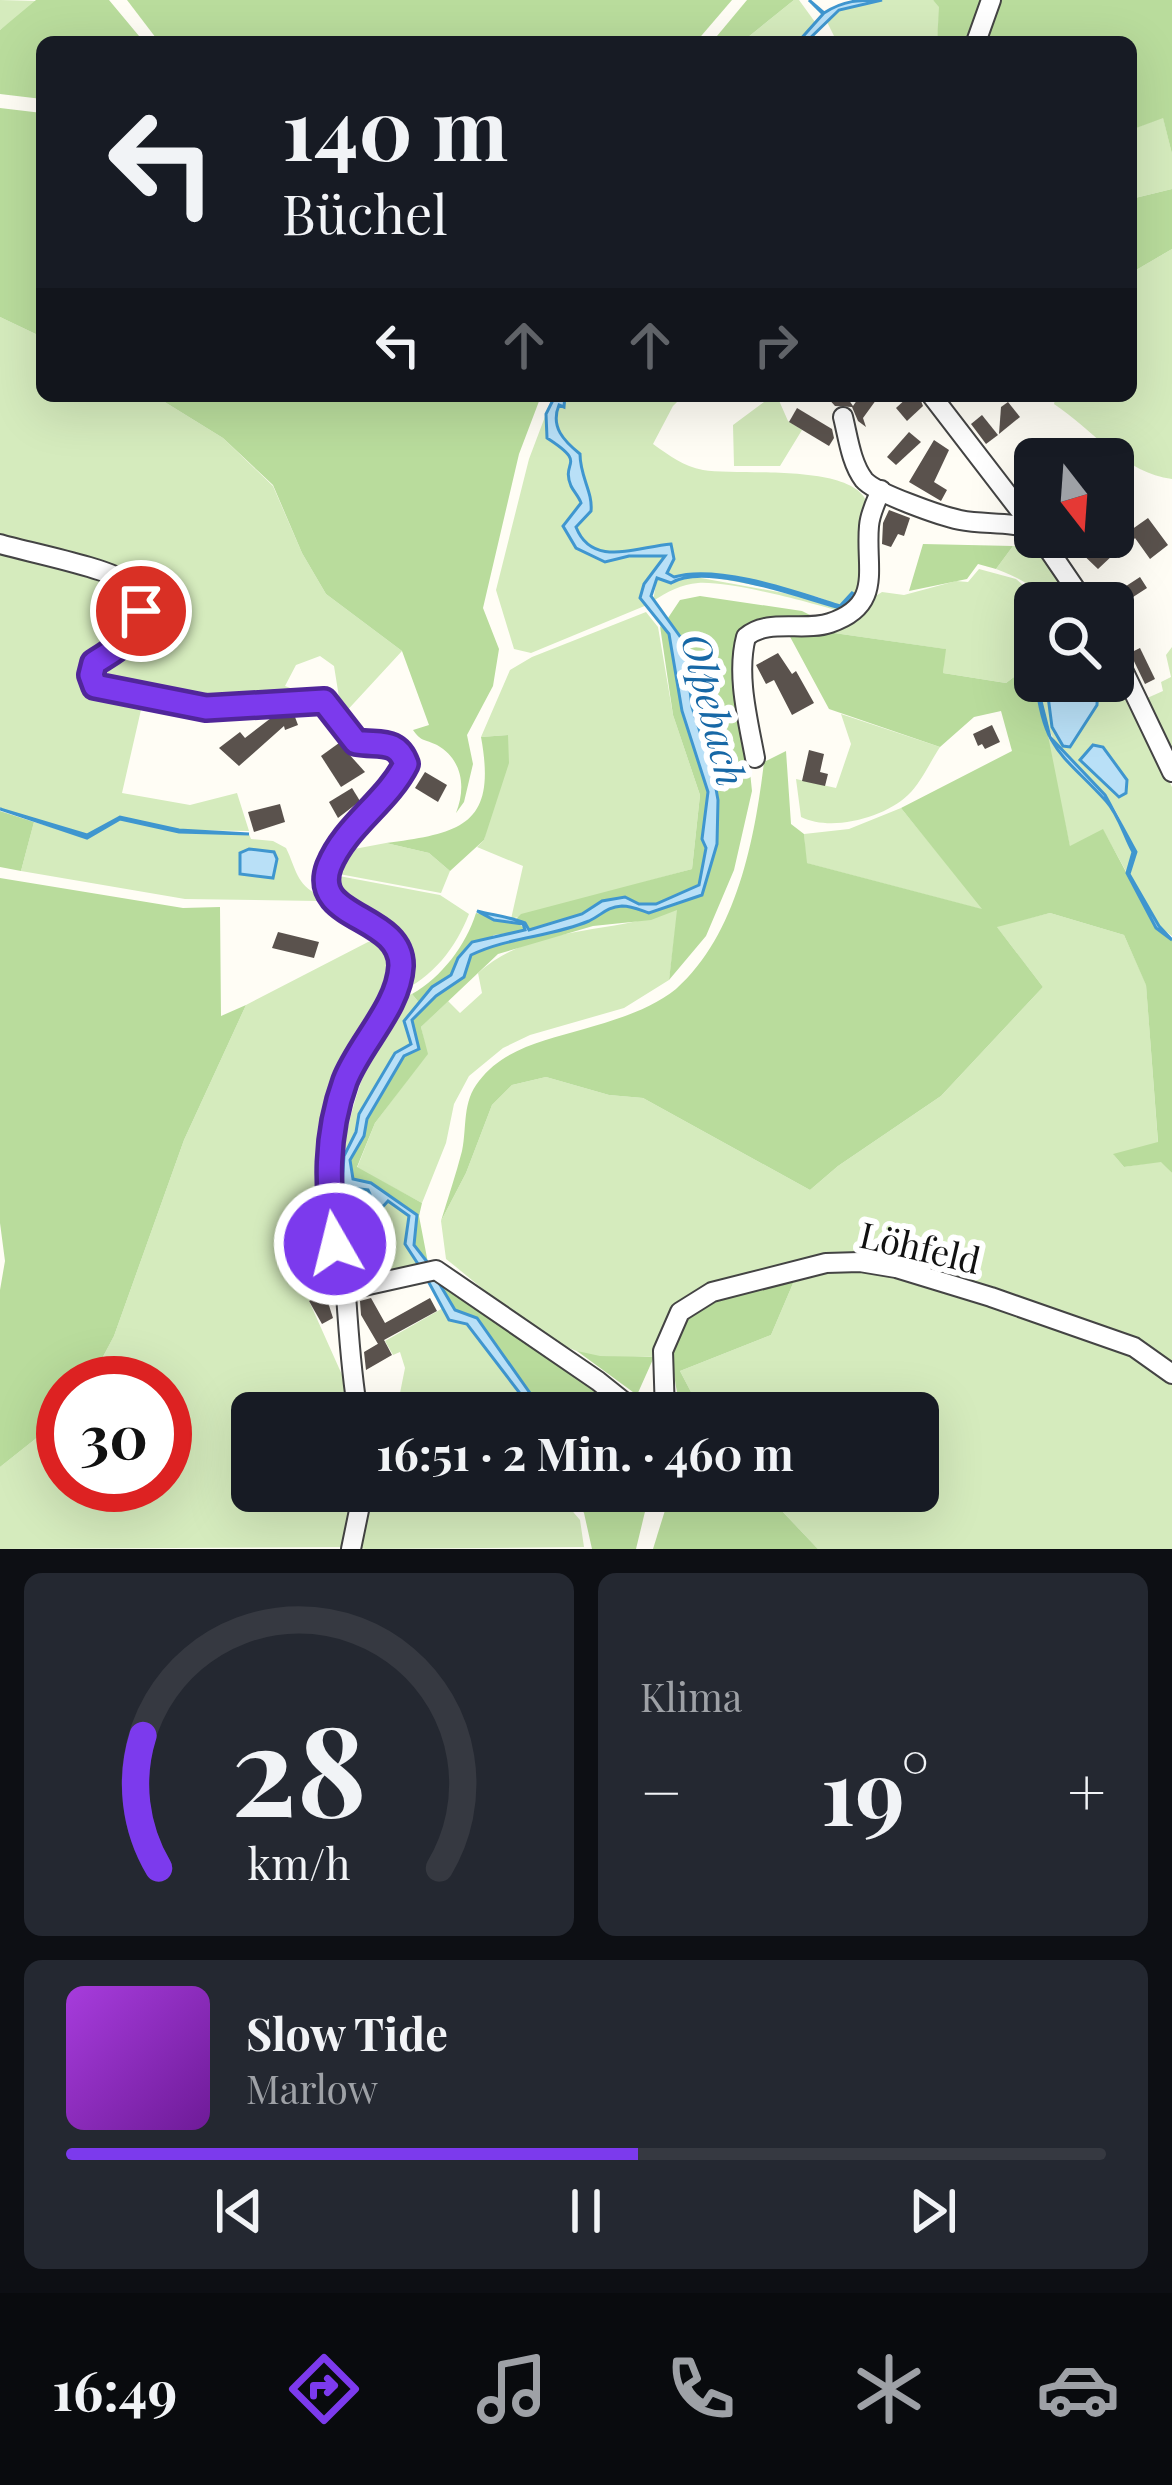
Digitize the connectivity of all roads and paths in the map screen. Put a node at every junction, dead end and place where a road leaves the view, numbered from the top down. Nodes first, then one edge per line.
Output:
1 (991, 0) edge
2 (978, 36) edge
3 (937, 402) edge
4 (843, 417) dead end
5 (881, 490) junction
6 (1014, 502) edge
7 (1014, 525) edge
8 (0, 544) edge
9 (1134, 693) edge
10 (755, 758) dead end
11 (1172, 772) edge
12 (346, 1290) junction
13 (1172, 1374) edge
14 (354, 1392) edge
15 (612, 1392) edge
16 (664, 1392) edge
17 (359, 1512) edge
18 (351, 1549) edge

1 - 2 street
3 - 6 street
4 - 5 street
5 - 7 street
5 - 10 street
8 - 12 street
9 - 11 street
12 - 14 street
12 - 15 street
13 - 16 street, Löhfeld
17 - 18 street

